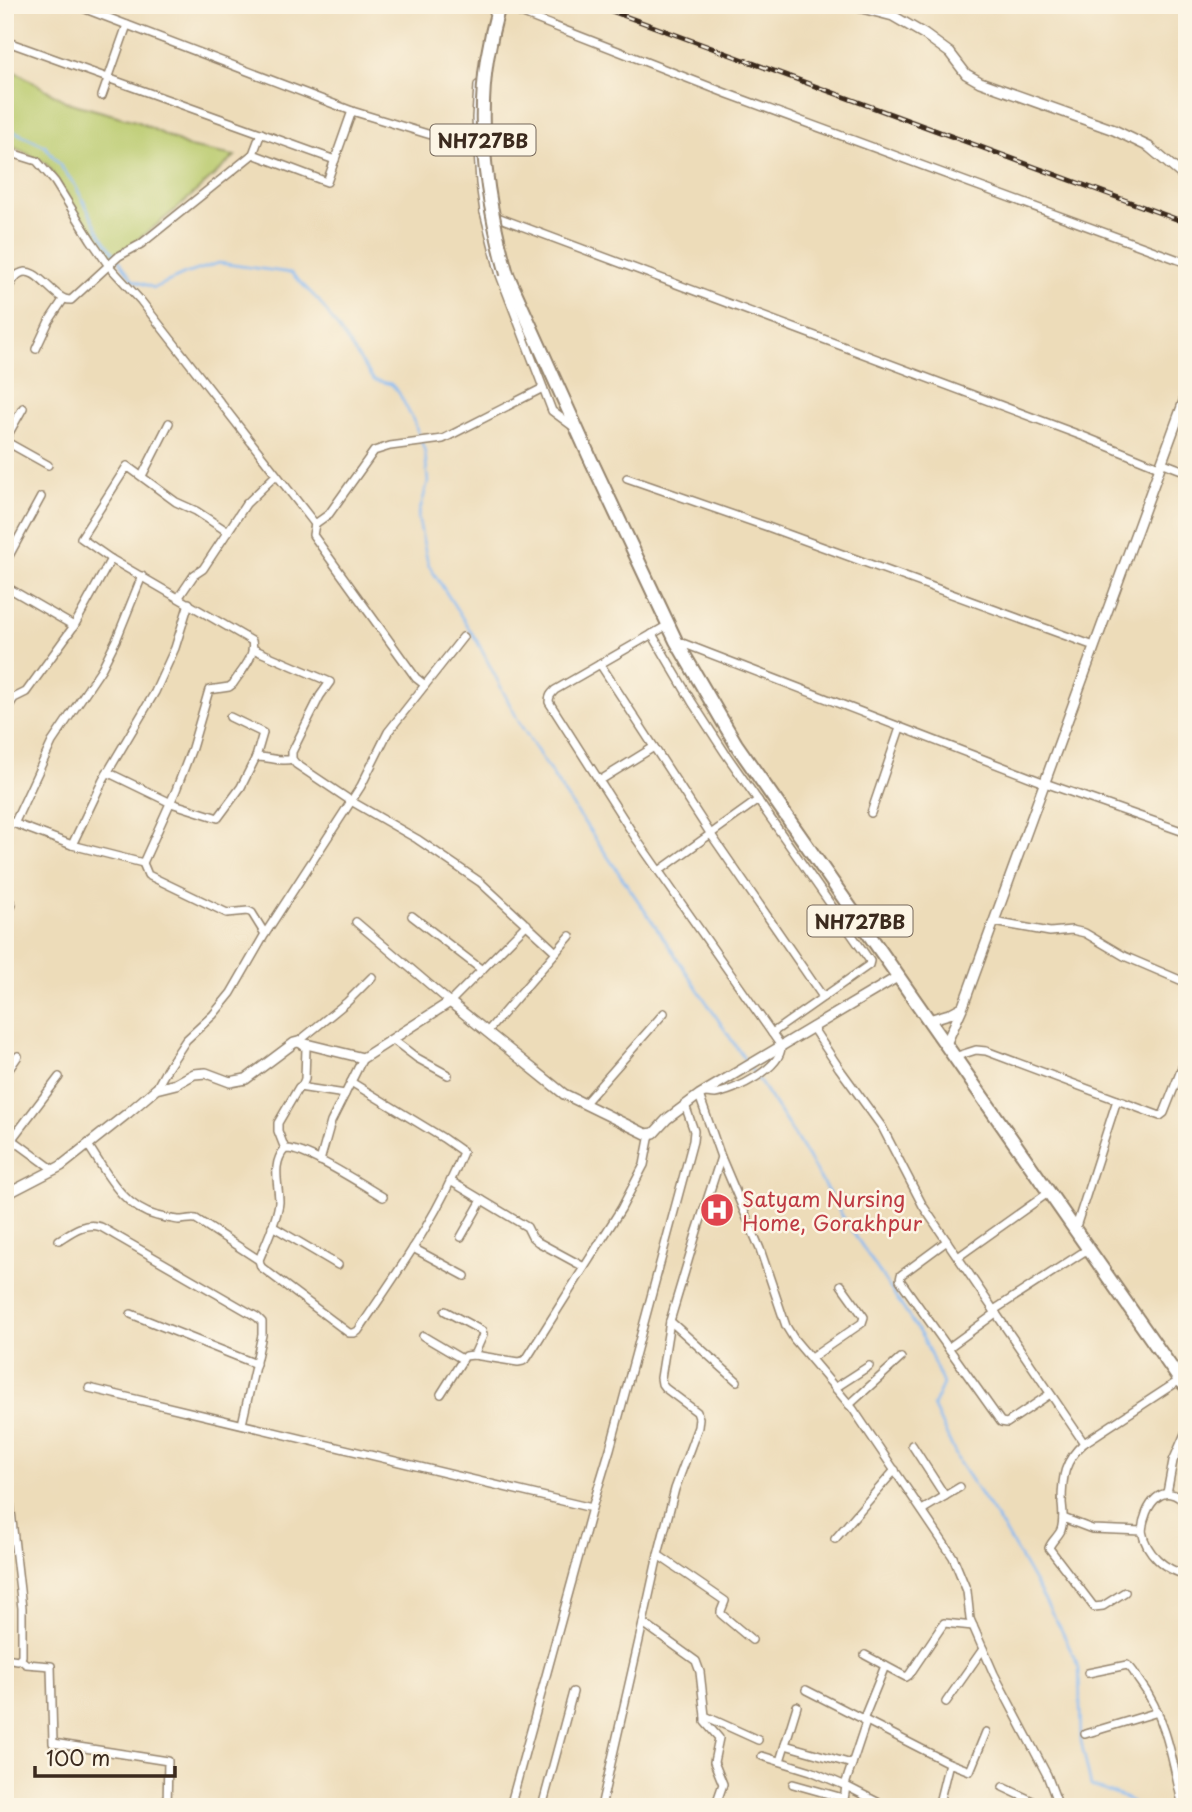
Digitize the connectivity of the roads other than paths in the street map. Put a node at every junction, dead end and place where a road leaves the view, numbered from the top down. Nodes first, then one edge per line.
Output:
1 (75, 5) edge
2 (493, 5) edge
3 (499, 5) edge
4 (794, 5) edge
5 (127, 25) junction
6 (5, 41) edge
7 (108, 78) junction
8 (102, 96) dead end
9 (352, 111) junction
10 (261, 133) junction
11 (477, 149) junction
12 (5, 151) edge
13 (253, 154) junction
14 (335, 160) junction
15 (1187, 179) edge
16 (484, 212) junction
17 (1187, 263) edge
18 (110, 265) junction
19 (5, 292) edge
20 (63, 300) junction
21 (36, 349) dead end
22 (543, 388) junction
23 (1187, 393) edge
24 (23, 408) dead end
25 (169, 423) dead end
26 (576, 429) junction
27 (5, 440) edge
28 (48, 465) dead end
29 (1160, 465) junction
30 (1187, 472) edge
31 (276, 475) junction
32 (142, 476) junction
33 (627, 478) dead end
34 (41, 497) dead end
35 (315, 524) junction
36 (228, 533) junction
37 (111, 559) junction
38 (5, 563) edge
39 (142, 576) junction
40 (5, 586) edge
41 (179, 597) junction
42 (189, 603) junction
43 (74, 625) junction
44 (668, 625) junction
45 (652, 634) junction
46 (463, 637) dead end
47 (676, 641) junction
48 (1094, 646) junction
49 (253, 649) junction
50 (600, 664) junction
51 (425, 685) junction
52 (5, 712) edge
53 (230, 716) dead end
54 (900, 728) junction
55 (654, 747) junction
56 (256, 757) junction
57 (292, 759) junction
58 (107, 772) junction
59 (599, 781) junction
60 (1045, 783) junction
61 (758, 800) junction
62 (351, 801) junction
63 (171, 803) junction
64 (870, 813) dead end
65 (5, 820) edge
66 (14, 824) junction
67 (710, 833) junction
68 (1187, 833) edge
69 (72, 845) junction
70 (144, 863) junction
71 (659, 871) junction
72 (828, 875) junction
73 (816, 882) junction
74 (5, 899) edge
75 (412, 916) dead end
76 (5, 917) edge
77 (356, 922) dead end
78 (994, 922) junction
79 (527, 924) junction
80 (265, 934) junction
81 (570, 936) dead end
82 (556, 952) junction
83 (482, 970) junction
84 (899, 976) junction
85 (372, 977) dead end
86 (1187, 982) edge
87 (824, 997) junction
88 (450, 1002) junction
89 (963, 1006) junction
90 (664, 1013) dead end
91 (929, 1020) junction
92 (813, 1027) junction
93 (487, 1031) junction
94 (772, 1034) junction
95 (392, 1039) junction
96 (298, 1042) junction
97 (946, 1044) junction
98 (781, 1046) junction
99 (1187, 1055) edge
100 (18, 1056) dead end
101 (954, 1057) junction
102 (363, 1058) junction
103 (5, 1076) edge
104 (448, 1076) dead end
105 (59, 1077) dead end
106 (351, 1082) junction
107 (302, 1086) junction
108 (156, 1089) junction
109 (345, 1094) junction
110 (701, 1094) junction
111 (1117, 1100) junction
112 (584, 1104) junction
113 (685, 1105) junction
114 (650, 1133) junction
115 (9, 1136) edge
116 (88, 1145) junction
117 (285, 1149) junction
118 (721, 1157) junction
119 (320, 1161) junction
120 (54, 1170) junction
121 (452, 1182) junction
122 (1048, 1193) junction
123 (5, 1195) edge
124 (383, 1197) dead end
125 (482, 1200) junction
126 (272, 1226) junction
127 (1075, 1231) junction
128 (461, 1237) dead end
129 (59, 1240) dead end
130 (947, 1241) junction
131 (413, 1248) junction
132 (1087, 1249) junction
133 (958, 1256) junction
134 (259, 1260) junction
135 (338, 1265) dead end
136 (584, 1266) junction
137 (465, 1276) dead end
138 (841, 1285) dead end
139 (445, 1311) dead end
140 (995, 1312) junction
141 (131, 1314) dead end
142 (670, 1321) junction
143 (424, 1336) dead end
144 (948, 1348) junction
145 (474, 1354) junction
146 (811, 1358) junction
147 (901, 1358) dead end
148 (462, 1359) junction
149 (256, 1364) junction
150 (869, 1366) dead end
151 (737, 1381) dead end
152 (1183, 1383) edge
153 (89, 1388) dead end
154 (835, 1388) junction
155 (440, 1394) dead end
156 (1050, 1394) junction
157 (849, 1405) junction
158 (242, 1424) junction
159 (1187, 1429) edge
160 (1084, 1443) junction
161 (912, 1445) dead end
162 (5, 1459) edge
163 (895, 1470) junction
164 (960, 1486) dead end
165 (1167, 1493) junction
166 (945, 1496) junction
167 (1187, 1505) edge
168 (592, 1508) junction
169 (922, 1510) junction
170 (1063, 1518) junction
171 (1142, 1531) junction
172 (835, 1539) dead end
173 (658, 1555) junction
174 (1187, 1575) edge
175 (1125, 1592) dead end
176 (643, 1623) junction
177 (973, 1626) junction
178 (752, 1640) dead end
179 (983, 1649) junction
180 (865, 1655) dead end
181 (5, 1658) edge
182 (20, 1659) junction
183 (885, 1666) junction
184 (1088, 1673) dead end
185 (806, 1689) dead end
186 (573, 1692) dead end
187 (946, 1702) dead end
188 (797, 1706) dead end
189 (1158, 1712) junction
190 (705, 1716) junction
191 (864, 1721) junction
192 (986, 1732) dead end
193 (1085, 1734) dead end
194 (758, 1740) dead end
195 (785, 1745) junction
196 (762, 1756) dead end
197 (780, 1762) junction
198 (948, 1763) junction
199 (852, 1764) junction
200 (793, 1783) dead end
201 (845, 1786) junction
202 (1003, 1787) dead end
203 (843, 1798) junction
204 (167, 1807) edge
205 (510, 1807) edge
206 (542, 1807) edge
207 (601, 1807) edge
208 (715, 1807) edge
209 (843, 1807) edge
210 (887, 1807) edge
211 (938, 1807) edge
212 (1045, 1807) edge
213 (1059, 1807) edge
214 (1183, 1807) edge

1 - 5 street
2 - 11 street
3 - 17 street
3 - 26 highway, NH727BB, bridge
4 - 15 street
5 - 7 street
5 - 9 street
6 - 7 street
7 - 8 street
7 - 10 street
9 - 11 street
9 - 14 street
10 - 13 street
10 - 14 street
11 - 16 street
12 - 18 street
13 - 14 street
13 - 18 street
16 - 22 street
16 - 29 street
18 - 20 street
18 - 31 street
19 - 20 street
20 - 21 street
22 - 26 street
22 - 35 street
23 - 29 street
24 - 27 street
25 - 32 street
26 - 44 highway, NH727BB
27 - 28 street
29 - 30 street
29 - 48 street
31 - 35 street
31 - 36 street
32 - 36 street
32 - 37 street
33 - 48 street
34 - 38 street
35 - 51 street
36 - 41 street
37 - 39 street
37 - 43 street
39 - 41 street
39 - 66 street
40 - 43 street
41 - 42 street
42 - 49 street
42 - 58 street
43 - 52 street
44 - 45 street
44 - 47 highway, NH727BB
45 - 50 street
45 - 61 street
46 - 51 street
47 - 54 street
47 - 72 highway, NH727BB
48 - 60 street
49 - 57 street
49 - 63 street
50 - 55 street
50 - 59 street
51 - 62 street
53 - 56 street
54 - 60 street
54 - 64 street
55 - 59 street
55 - 67 street
56 - 57 street
56 - 63 street
57 - 62 street
58 - 63 street
58 - 69 street
59 - 71 street
60 - 68 street
60 - 78 street
61 - 67 street
61 - 73 street
62 - 79 street
62 - 80 street
63 - 70 street
65 - 66 street
66 - 69 street
67 - 71 street
67 - 87 street
69 - 70 street
70 - 80 street
71 - 94 street
72 - 73 street
72 - 84 highway, NH727BB
73 - 87 street
74 - 76 street
75 - 83 street
77 - 88 street
78 - 86 street
78 - 89 street
79 - 82 street
79 - 83 street
80 - 108 street
81 - 82 street
82 - 93 street
83 - 88 street
84 - 91 highway, NH727BB
84 - 92 street
85 - 96 street
87 - 94 street
88 - 93 street
88 - 95 street
89 - 91 street
89 - 97 street
90 - 112 street
91 - 97 highway, NH727BB
92 - 98 street
92 - 130 street
93 - 112 street
94 - 98 street
95 - 102 street
95 - 104 street
96 - 102 street
96 - 107 street
96 - 108 street
97 - 101 highway, NH727BB
98 - 110 street
98 - 110 street
99 - 111 street
100 - 103 street
101 - 111 street
101 - 122 highway, NH727BB
102 - 106 street
105 - 115 street
106 - 109 street
106 - 121 street
107 - 109 street
107 - 117 street
108 - 116 street
109 - 119 street
110 - 113 street
110 - 118 street
111 - 127 street
112 - 114 street
113 - 114 street
113 - 168 street
114 - 136 street
115 - 120 street
116 - 120 street
116 - 134 street
117 - 119 street
117 - 126 street
118 - 142 street
118 - 146 street
119 - 124 street
120 - 123 street
121 - 125 street
121 - 131 street
122 - 127 highway, NH727BB
122 - 133 street
125 - 128 street
125 - 136 street
126 - 134 street
126 - 135 street
127 - 132 highway, NH727BB
129 - 149 street
130 - 133 street
130 - 144 street
131 - 134 street
131 - 137 street
132 - 140 street
132 - 152 highway, NH727BB
133 - 140 street
136 - 145 street
138 - 146 street
139 - 145 street
140 - 144 street
140 - 156 street
141 - 149 street
142 - 151 street
142 - 173 street
143 - 148 street
144 - 156 street
145 - 148 street
146 - 154 street
147 - 157 street
148 - 155 street
149 - 158 street
150 - 154 street
152 - 160 street
153 - 158 street
154 - 157 street
156 - 160 street
157 - 163 street
158 - 168 street
159 - 165 street
160 - 170 street
161 - 166 street
162 - 182 street
163 - 169 street
163 - 172 street
164 - 166 street
165 - 167 street
165 - 171 street
166 - 169 street
168 - 205 street
169 - 177 street
170 - 171 street
170 - 175 street
171 - 174 street
173 - 176 street
173 - 178 street
176 - 190 street
176 - 207 street
177 - 179 street
177 - 183 street
179 - 187 street
179 - 213 street
180 - 183 street
181 - 182 street
182 - 204 street
183 - 191 street
184 - 189 street
185 - 191 street
186 - 206 street
188 - 195 street
189 - 193 street
189 - 214 street
190 - 194 street
190 - 208 street
191 - 198 street
191 - 199 street
192 - 198 street
195 - 197 street
195 - 199 street
196 - 197 street
197 - 201 street
198 - 211 street
199 - 201 street
200 - 203 street
201 - 203 street
201 - 210 street
202 - 212 street
203 - 209 street

